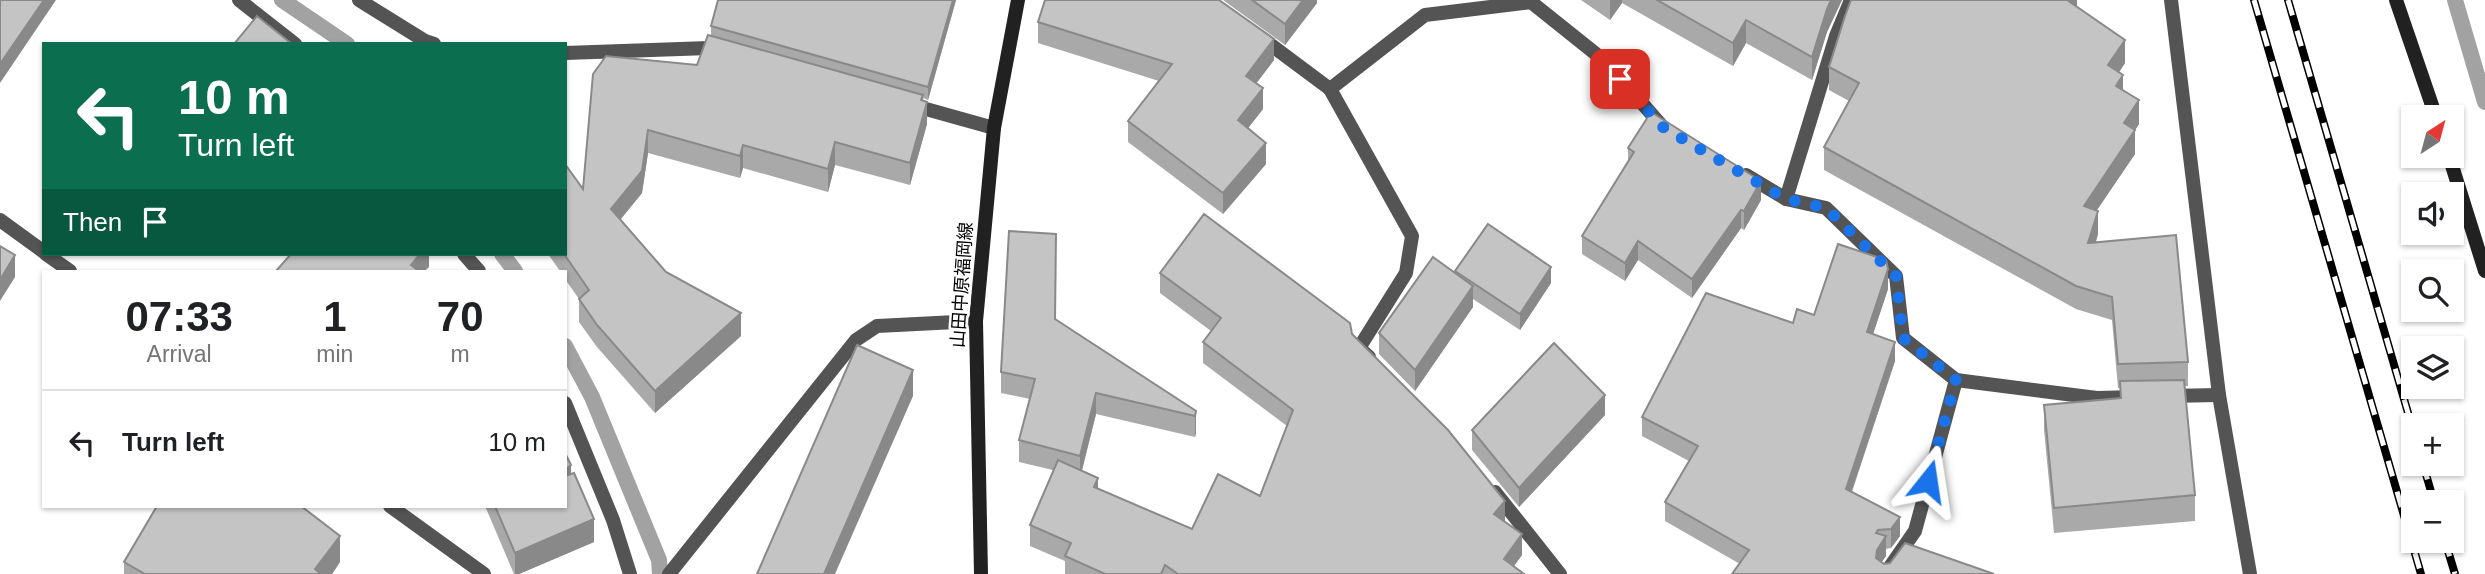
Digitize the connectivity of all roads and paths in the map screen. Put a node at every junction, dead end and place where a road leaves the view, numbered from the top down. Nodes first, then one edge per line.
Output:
1 (239, 0) edge
2 (359, 0) edge
3 (1018, 0) edge
4 (1851, 0) edge
5 (2171, 0) edge
6 (2396, 0) edge
7 (1531, 1) edge
8 (1247, 27) edge
9 (292, 42) edge
10 (428, 42) edge
11 (567, 53) edge
12 (735, 56) edge
13 (1330, 89) junction
14 (891, 99) edge
15 (2432, 105) edge
16 (994, 128) junction
17 (1675, 135) edge
18 (1731, 167) edge
19 (2453, 168) edge
20 (1786, 199) junction
21 (0, 220) edge
22 (42, 251) edge
23 (49, 256) edge
24 (466, 256) edge
25 (69, 270) edge
26 (478, 270) edge
27 (2485, 271) edge
28 (976, 321) junction
29 (1378, 367) edge
30 (1956, 380) junction
31 (2219, 395) junction
32 (567, 408) edge
33 (1482, 476) edge
34 (393, 508) edge
35 (484, 574) edge
36 (630, 574) edge
37 (669, 574) edge
38 (981, 574) edge
39 (1560, 574) edge
40 (1885, 574) edge
41 (2250, 574) edge

1 - 9 street
2 - 10 street
3 - 16 main road, 山田中原福岡線
4 - 20 street
5 - 31 street
6 - 15 main road
7 - 13 street
7 - 17 street
8 - 13 street
11 - 12 street
13 - 29 street
14 - 16 street
16 - 28 main road, 山田中原福岡線
18 - 20 street
19 - 27 main road
20 - 30 street
21 - 22 street
23 - 25 street
24 - 26 street
28 - 37 street
28 - 38 main road, 山田中原福岡線
30 - 31 street
30 - 40 street
31 - 41 street
32 - 36 street
33 - 39 street
34 - 35 street

